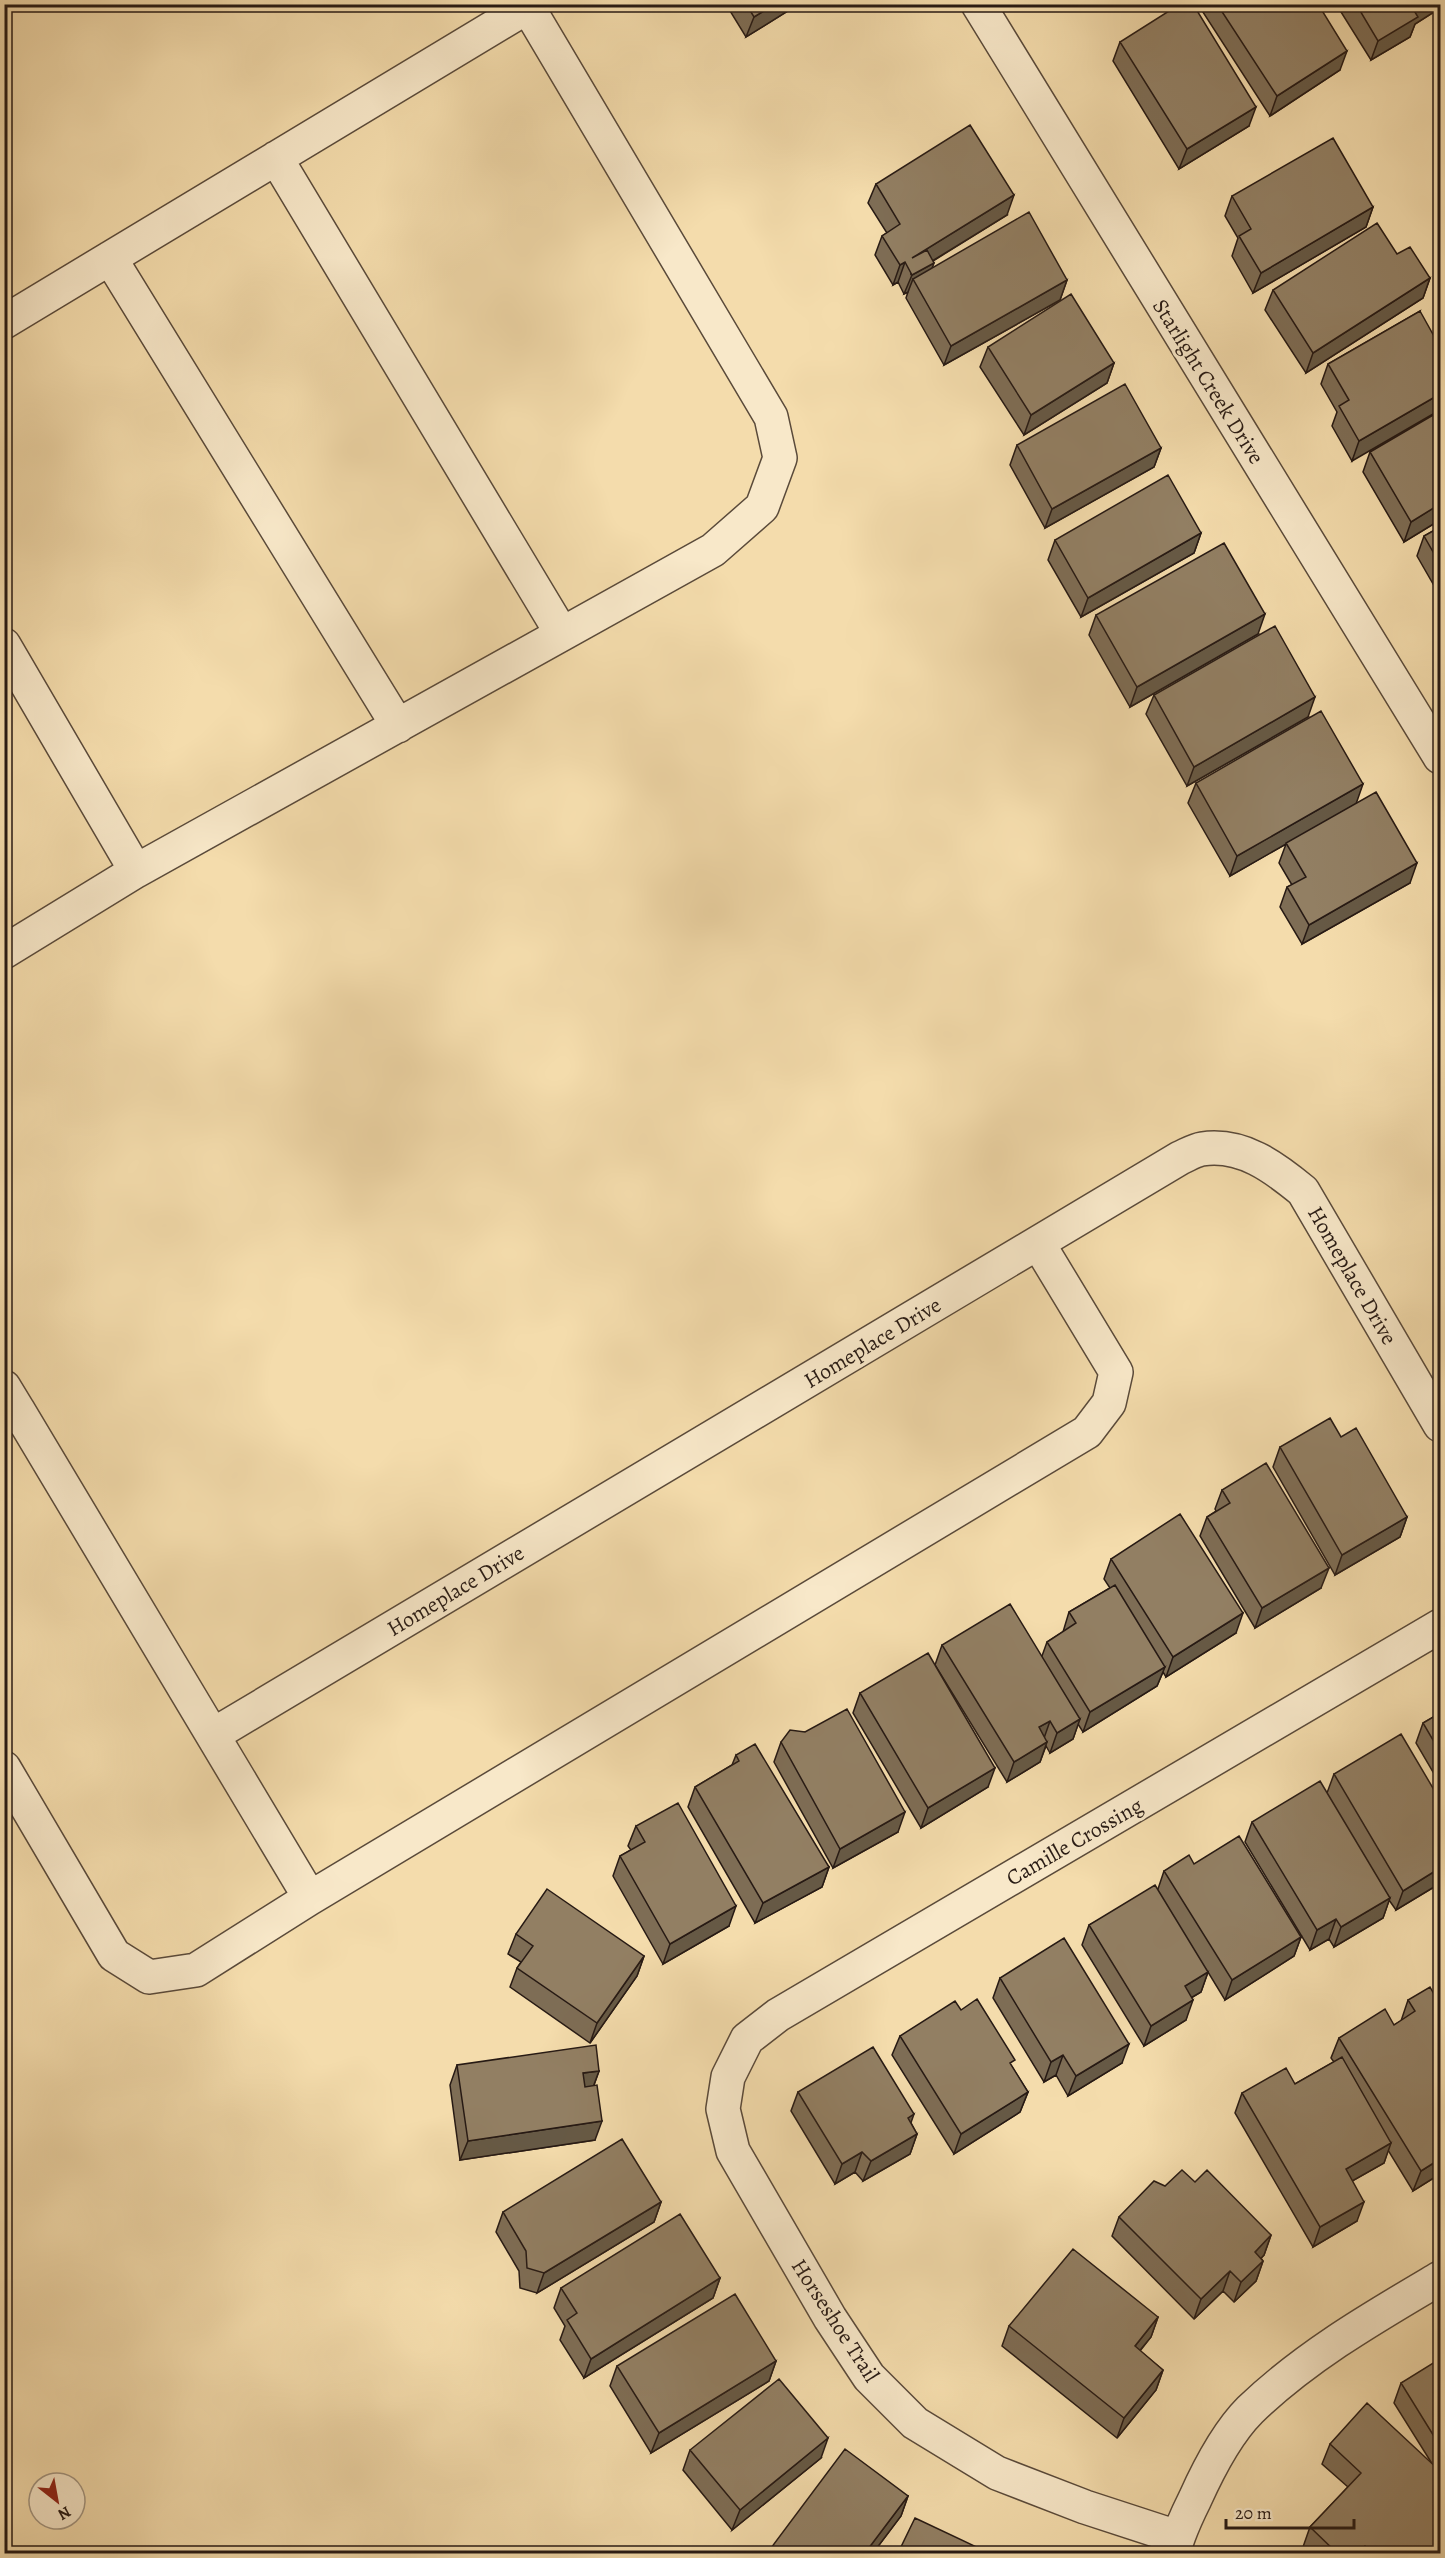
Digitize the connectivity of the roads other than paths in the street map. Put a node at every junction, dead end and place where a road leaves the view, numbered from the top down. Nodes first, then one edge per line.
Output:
1 (526, 6) edge
2 (981, 6) edge
3 (276, 158) junction
4 (110, 258) junction
5 (4, 322) edge
6 (562, 633) junction
7 (4, 645) edge
8 (398, 726) junction
9 (1440, 757) edge
10 (136, 871) junction
11 (4, 952) edge
12 (1038, 1243) junction
13 (9, 1405) edge
14 (1440, 1425) edge
15 (1440, 1626) edge
16 (213, 1735) junction
17 (4, 1768) edge
18 (310, 1898) junction
19 (728, 2077) joint
20 (1440, 2278) edge
21 (1175, 2545) edge

1 - 3 street
1 - 6 street
2 - 9 street, Starlight Creek Drive
3 - 4 street
3 - 6 street
4 - 5 street
4 - 8 street
6 - 8 street
7 - 10 street
8 - 10 street
10 - 11 street
12 - 14 street, Homeplace Drive
12 - 16 street, Homeplace Drive
12 - 18 street
13 - 16 street
15 - 19 street, Camille Crossing
16 - 18 street
17 - 18 street
19 - 21 street, Horseshoe Trail
20 - 21 street

